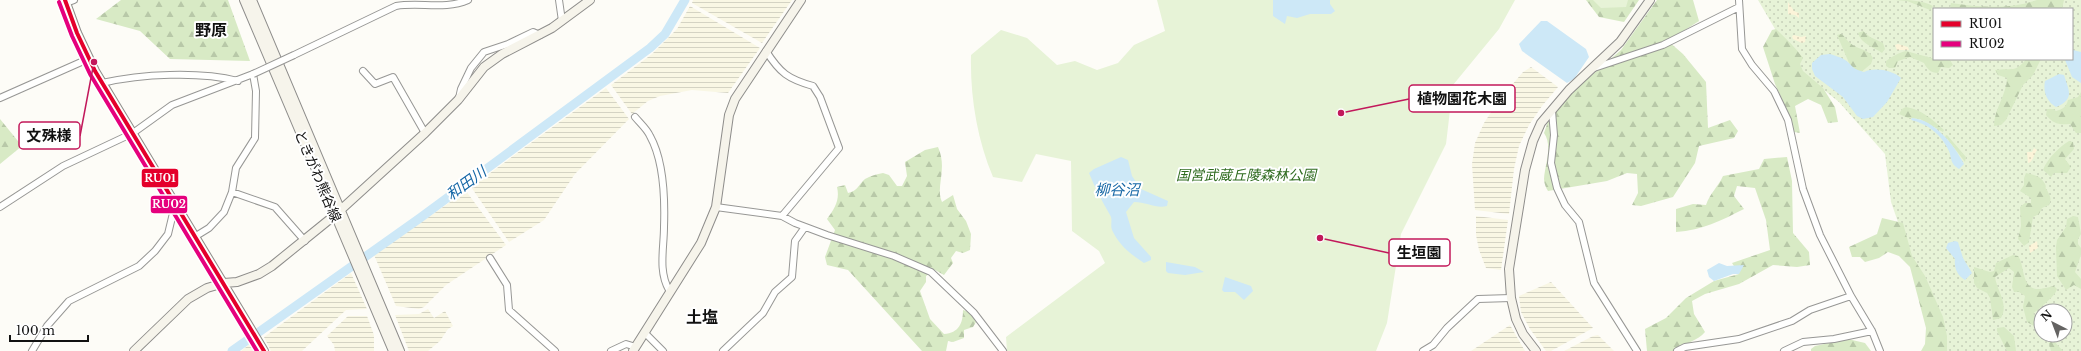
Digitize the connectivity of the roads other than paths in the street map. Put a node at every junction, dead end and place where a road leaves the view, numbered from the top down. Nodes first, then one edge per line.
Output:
1 (244, 0) edge
2 (252, 0) edge
3 (468, 0) edge
4 (559, 0) edge
5 (590, 0) edge
6 (801, 0) edge
7 (1650, 0) edge
8 (1739, 0) edge
9 (68, 1) edge
10 (1739, 7) junction
11 (562, 21) junction
12 (540, 35) junction
13 (766, 51) junction
14 (88, 59) junction
15 (1591, 69) junction
16 (363, 72) dead end
17 (253, 74) junction
18 (238, 81) junction
19 (102, 83) junction
20 (0, 98) edge
21 (458, 100) junction
22 (1552, 111) junction
23 (635, 117) dead end
24 (133, 133) junction
25 (425, 133) junction
26 (232, 192) junction
27 (177, 204) junction
28 (0, 207) edge
29 (716, 207) junction
30 (338, 212) junction
31 (782, 216) junction
32 (805, 227) junction
33 (196, 236) junction
34 (305, 241) junction
35 (490, 258) dead end
36 (366, 280) junction
37 (224, 283) junction
38 (669, 290) junction
39 (1851, 296) junction
40 (1510, 298) junction
41 (1872, 331) junction
42 (645, 333) junction
43 (634, 349) edge
44 (32, 351) edge
45 (134, 351) edge
46 (264, 351) edge
47 (393, 351) edge
48 (400, 351) edge
49 (554, 351) edge
50 (611, 351) edge
51 (663, 351) edge
52 (723, 351) edge
53 (1003, 351) edge
54 (1423, 351) edge
55 (1536, 351) edge
56 (1637, 351) edge
57 (1677, 351) edge
58 (1784, 351) edge
59 (1880, 351) edge

1 - 30 street, ときがわ熊谷線
2 - 30 street, ときがわ熊谷線
3 - 17 street, bridge
4 - 11 street
5 - 11 street
6 - 13 street
7 - 15 street
8 - 10 street
9 - 14 street
10 - 15 street
10 - 39 street
11 - 12 street
12 - 21 street
12 - 21 street
13 - 29 street
13 - 31 street
14 - 19 street
14 - 20 street
15 - 22 street
16 - 25 street
17 - 18 street
17 - 26 street
18 - 19 street
18 - 24 street
19 - 24 street
21 - 25 street
22 - 40 street
22 - 56 street
23 - 38 street
24 - 27 street
24 - 28 street
25 - 30 street
26 - 33 street
26 - 34 street
27 - 33 street
27 - 44 street
29 - 31 street
29 - 38 street
30 - 34 street
30 - 36 street, ときがわ熊谷線
31 - 32 street
32 - 52 street
32 - 53 street
33 - 37 street
34 - 37 street
35 - 49 street
36 - 47 street, ときがわ熊谷線
36 - 48 street, ときがわ熊谷線
37 - 45 street
37 - 46 street
38 - 42 street
39 - 41 street
39 - 57 street
40 - 54 street
40 - 55 street
41 - 58 street
41 - 59 street
42 - 43 street
42 - 51 street
43 - 50 street

